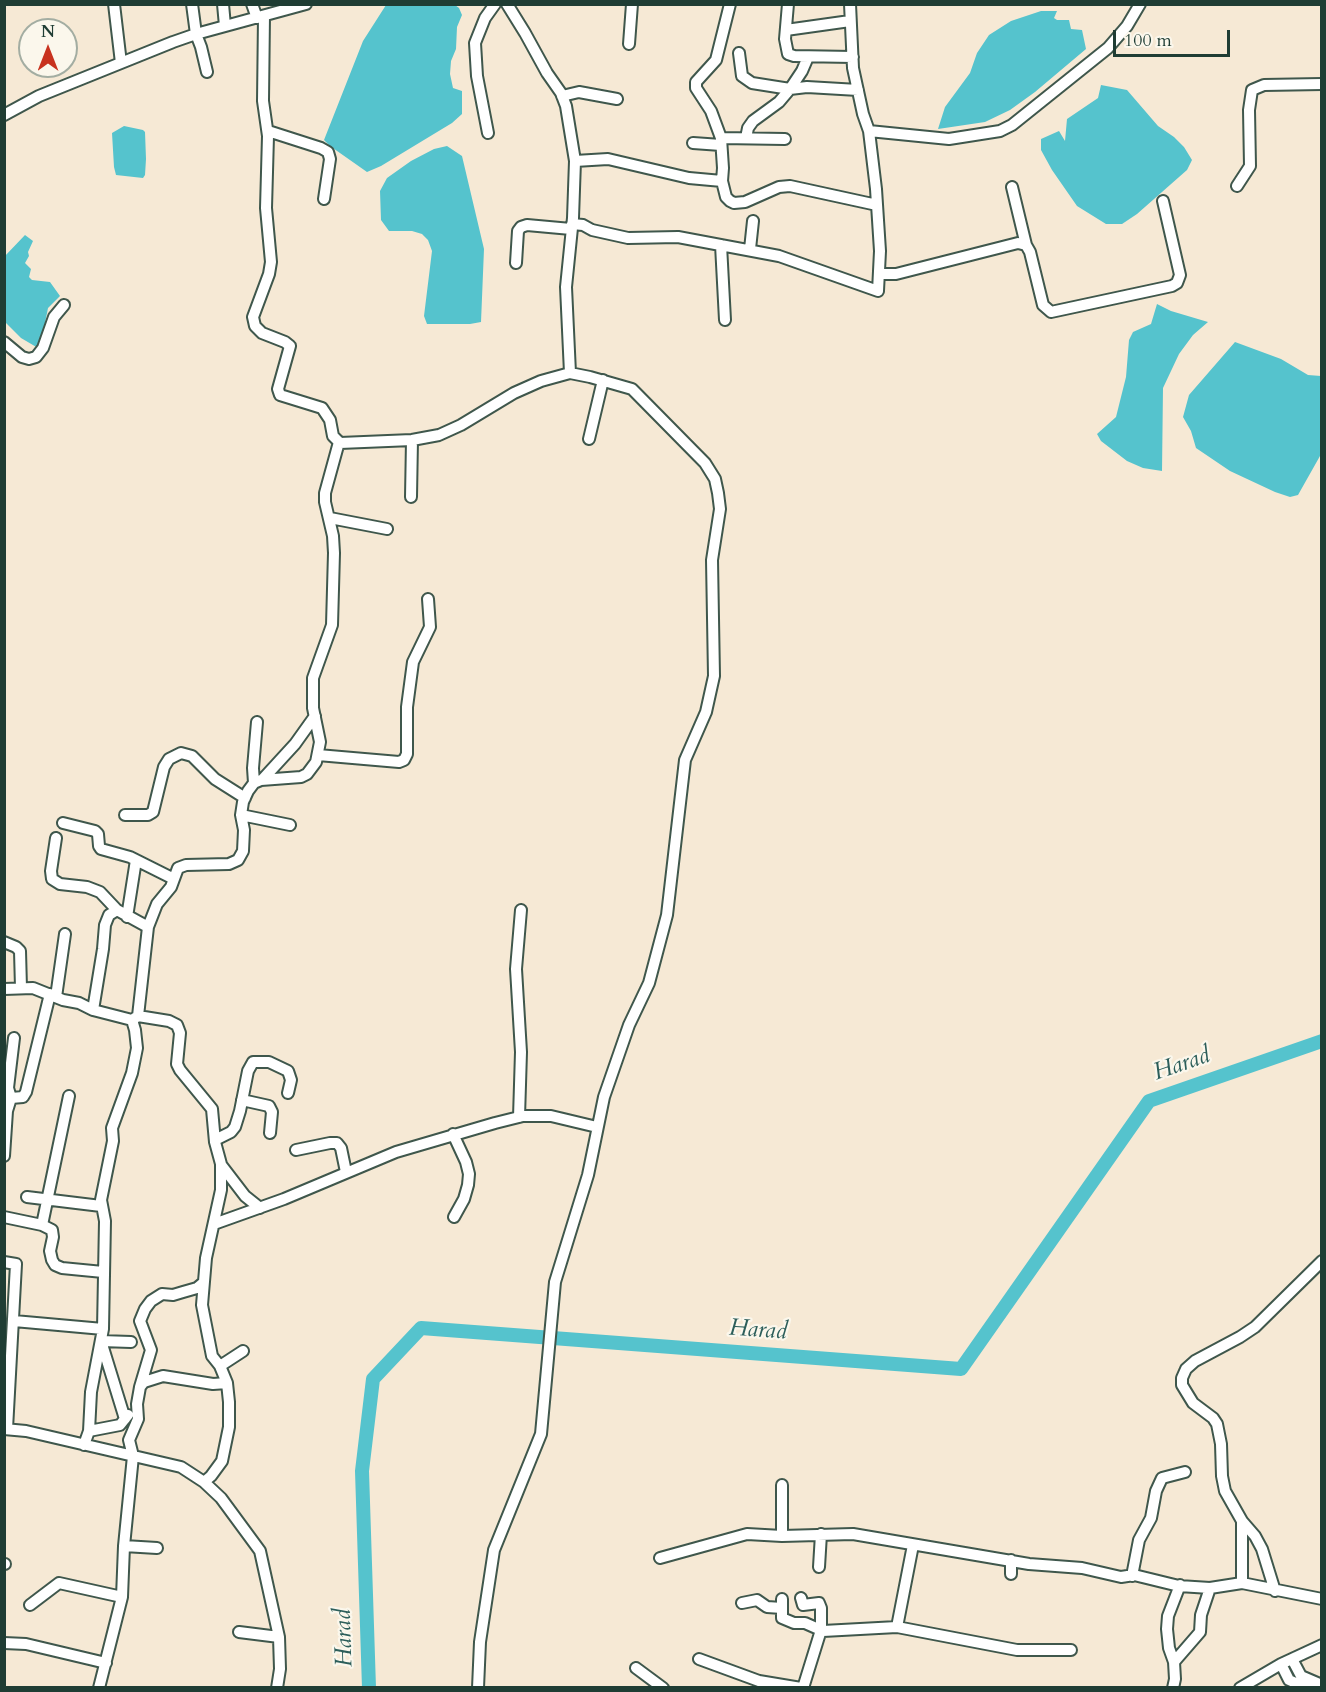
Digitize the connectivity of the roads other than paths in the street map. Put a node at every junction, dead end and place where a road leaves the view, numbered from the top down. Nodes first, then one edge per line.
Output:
1 (114, 4) edge
2 (192, 4) edge
3 (224, 4) edge
4 (252, 4) edge
5 (306, 4) edge
6 (495, 4) edge
7 (507, 4) edge
8 (632, 4) edge
9 (730, 4) edge
10 (788, 4) edge
11 (850, 4) edge
12 (1140, 4) edge
13 (260, 17) junction
14 (850, 21) junction
15 (225, 26) junction
16 (786, 30) junction
17 (196, 34) junction
18 (629, 44) dead end
19 (739, 53) dead end
20 (808, 57) junction
21 (853, 57) junction
22 (121, 63) junction
23 (207, 72) dead end
24 (1322, 84) edge
25 (790, 89) junction
26 (858, 90) junction
27 (562, 96) junction
28 (617, 99) dead end
29 (4, 115) edge
30 (267, 131) junction
31 (869, 131) junction
32 (488, 133) dead end
33 (746, 138) junction
34 (785, 139) dead end
35 (721, 141) junction
36 (693, 143) dead end
37 (575, 161) junction
38 (722, 181) junction
39 (1237, 186) dead end
40 (1012, 187) dead end
41 (324, 199) dead end
42 (1163, 201) dead end
43 (877, 205) junction
44 (753, 221) dead end
45 (572, 227) junction
46 (721, 245) junction
47 (1026, 245) junction
48 (750, 249) junction
49 (516, 263) dead end
50 (879, 274) junction
51 (64, 305) dead end
52 (724, 320) dead end
53 (7, 349) edge
54 (570, 373) junction
55 (603, 380) junction
56 (589, 439) dead end
57 (412, 440) junction
58 (339, 442) junction
59 (411, 497) dead end
60 (330, 518) junction
61 (387, 529) dead end
62 (428, 599) dead end
63 (315, 716) junction
64 (257, 722) dead end
65 (318, 755) junction
66 (258, 782) junction
67 (245, 798) junction
68 (125, 815) dead end
69 (242, 815) junction
70 (63, 823) dead end
71 (290, 825) dead end
72 (56, 838) dead end
73 (136, 860) junction
74 (174, 879) junction
75 (117, 910) junction
76 (520, 910) dead end
77 (127, 917) junction
78 (148, 927) junction
79 (65, 934) dead end
80 (4, 942) edge
81 (21, 988) junction
82 (4, 989) edge
83 (53, 996) junction
84 (93, 1010) junction
85 (135, 1018) junction
86 (14, 1038) dead end
87 (288, 1093) dead end
88 (69, 1096) dead end
89 (11, 1098) junction
90 (242, 1100) junction
91 (519, 1117) junction
92 (597, 1127) junction
93 (270, 1133) dead end
94 (453, 1134) junction
95 (215, 1140) junction
96 (296, 1150) dead end
97 (4, 1156) edge
98 (220, 1164) junction
99 (346, 1172) junction
100 (27, 1197) dead end
101 (48, 1201) junction
102 (101, 1206) junction
103 (260, 1208) junction
104 (4, 1217) edge
105 (454, 1217) dead end
106 (214, 1224) junction
107 (42, 1225) junction
108 (1322, 1261) edge
109 (4, 1262) edge
110 (103, 1272) junction
111 (203, 1282) junction
112 (14, 1321) junction
113 (103, 1329) junction
114 (101, 1341) junction
115 (131, 1341) dead end
116 (243, 1351) dead end
117 (220, 1366) junction
118 (227, 1383) junction
119 (139, 1390) junction
120 (123, 1421) junction
121 (6, 1429) edge
122 (89, 1431) junction
123 (132, 1433) junction
124 (84, 1445) junction
125 (133, 1456) junction
126 (1185, 1472) dead end
127 (204, 1482) junction
128 (782, 1485) dead end
129 (1242, 1521) junction
130 (821, 1534) junction
131 (782, 1536) junction
132 (913, 1545) junction
133 (124, 1546) junction
134 (157, 1548) dead end
135 (660, 1558) dead end
136 (1011, 1560) junction
137 (819, 1567) dead end
138 (1011, 1574) dead end
139 (1132, 1576) junction
140 (1242, 1583) junction
141 (1179, 1586) junction
142 (1210, 1588) junction
143 (1275, 1591) junction
144 (122, 1597) junction
145 (801, 1598) dead end
146 (1322, 1599) edge
147 (742, 1603) dead end
148 (30, 1605) dead end
149 (897, 1627) junction
150 (820, 1630) junction
151 (239, 1632) dead end
152 (279, 1636) junction
153 (4, 1642) edge
154 (1322, 1645) edge
155 (1071, 1650) dead end
156 (699, 1659) dead end
157 (1287, 1661) junction
158 (1174, 1662) junction
159 (106, 1664) junction
160 (636, 1668) dead end
161 (1322, 1685) edge
162 (1241, 1687) edge
163 (99, 1688) edge
164 (277, 1688) edge
165 (478, 1688) edge
166 (663, 1688) edge
167 (802, 1688) edge
168 (1173, 1688) edge
169 (1307, 1688) edge

1 - 22 street
2 - 17 street
3 - 15 street
4 - 13 street
5 - 13 street
6 - 32 street
7 - 27 street
8 - 18 street
9 - 35 street
10 - 16 street
11 - 14 street
12 - 31 street
13 - 15 street
13 - 30 street
14 - 16 street
14 - 21 street
15 - 17 street
16 - 20 street
17 - 22 street
17 - 23 street
19 - 25 street
20 - 21 street
20 - 25 street
21 - 26 street
22 - 29 street
24 - 39 street
25 - 26 street
25 - 33 street
26 - 31 street
27 - 28 street
27 - 37 street
30 - 41 street
30 - 58 street
31 - 43 street
33 - 34 street
33 - 35 street
35 - 36 street
35 - 38 street
37 - 38 street
37 - 45 street
38 - 43 street
40 - 47 street
42 - 47 street
43 - 50 street
44 - 48 street
45 - 46 street
45 - 49 street
45 - 54 street
46 - 48 street
46 - 52 street
47 - 50 street
48 - 50 street
51 - 53 street
54 - 55 street
54 - 57 street
55 - 56 street
55 - 92 street
57 - 58 street
57 - 59 street
58 - 60 street
60 - 61 street
60 - 63 street
62 - 65 street
63 - 65 street
63 - 66 street
64 - 66 street
65 - 66 street
66 - 67 street
67 - 68 street
67 - 69 street
69 - 71 street
69 - 74 street
70 - 73 street
72 - 75 street
73 - 74 street
73 - 77 street
74 - 78 street
75 - 77 street
75 - 84 street
76 - 91 street
77 - 78 street
78 - 85 street
79 - 83 street
80 - 81 street
81 - 82 street
81 - 83 street
83 - 84 street
83 - 89 street
84 - 85 street
85 - 95 street
85 - 102 street
86 - 89 street
87 - 90 street
88 - 101 street
89 - 97 street
90 - 93 street
90 - 95 street
91 - 92 street
91 - 94 street
92 - 165 street
94 - 99 street
94 - 105 street
95 - 98 street
96 - 99 street
98 - 103 street
98 - 106 street
99 - 103 street
100 - 101 street
101 - 102 street
101 - 107 street
102 - 110 street
103 - 106 street
104 - 107 street
106 - 111 street
107 - 110 street
108 - 129 street
109 - 112 street
110 - 113 street
111 - 117 street
111 - 119 street
112 - 113 street
112 - 121 street
113 - 114 street
114 - 115 street
114 - 120 street
114 - 122 street
116 - 117 street
117 - 118 street
118 - 119 street
118 - 127 street
119 - 120 street
119 - 123 street
120 - 122 street
120 - 123 street
121 - 124 street
122 - 124 street
123 - 125 street
124 - 125 street
125 - 127 street
125 - 133 street
126 - 139 street
127 - 152 street
128 - 131 street
129 - 140 street
129 - 143 street
130 - 131 street
130 - 132 street
130 - 137 street
131 - 135 street
132 - 136 street
132 - 149 street
133 - 134 street
133 - 144 street
136 - 138 street
136 - 139 street
139 - 141 street
140 - 142 street
140 - 143 street
141 - 142 street
141 - 158 street
142 - 158 street
143 - 146 street
144 - 148 street
144 - 159 street
145 - 150 street
147 - 150 street
149 - 150 street
149 - 155 street
150 - 167 street
151 - 152 street
152 - 164 street
153 - 159 street
154 - 157 street
156 - 167 street
157 - 161 street
157 - 162 street
157 - 169 street
158 - 168 street
159 - 163 street
160 - 166 street

